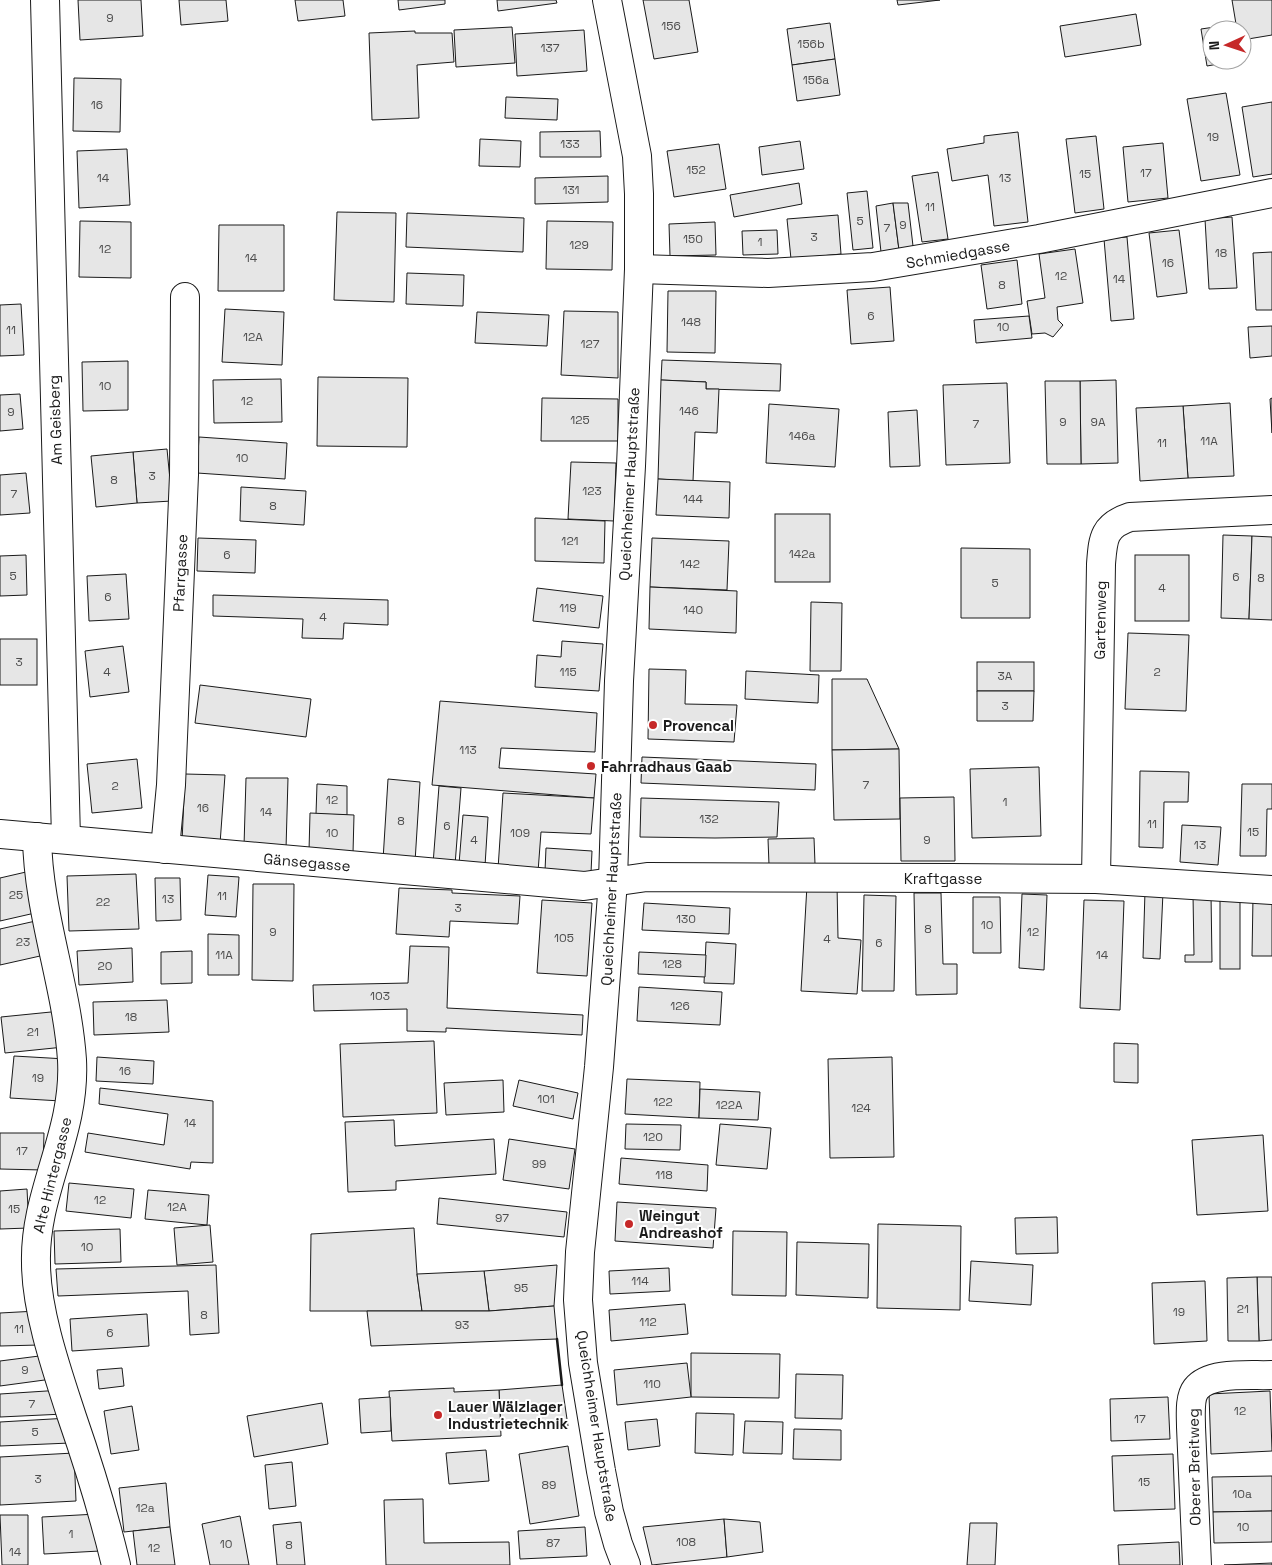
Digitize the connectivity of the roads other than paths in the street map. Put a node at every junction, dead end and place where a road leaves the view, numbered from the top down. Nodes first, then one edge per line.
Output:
1 (45, 0) edge
2 (607, 0) edge
3 (1272, 192) edge
4 (639, 269) junction
5 (185, 297) dead end
6 (1272, 510) edge
7 (0, 834) edge
8 (37, 837) junction
9 (66, 839) junction
10 (165, 849) junction
11 (1096, 879) junction
12 (613, 881) junction
13 (1272, 890) edge
14 (1272, 1375) edge
15 (116, 1565) edge
16 (625, 1565) edge
17 (1197, 1565) edge

1 - 9 street, Am Geisberg
2 - 4 street, Queichheimer Hauptstraße
3 - 4 street, Schmiedgasse
4 - 12 street, Queichheimer Hauptstraße
5 - 10 street, Pfarrgasse
6 - 11 street, Gartenweg
7 - 8 street, Gänsegasse
8 - 9 street, Gänsegasse
8 - 15 street, Alte Hintergasse
9 - 10 street, Gänsegasse
10 - 12 street, Gänsegasse
11 - 12 street, Kraftgasse
11 - 13 street, Kraftgasse
12 - 16 street, Queichheimer Hauptstraße
14 - 17 street, Oberer Breitweg

